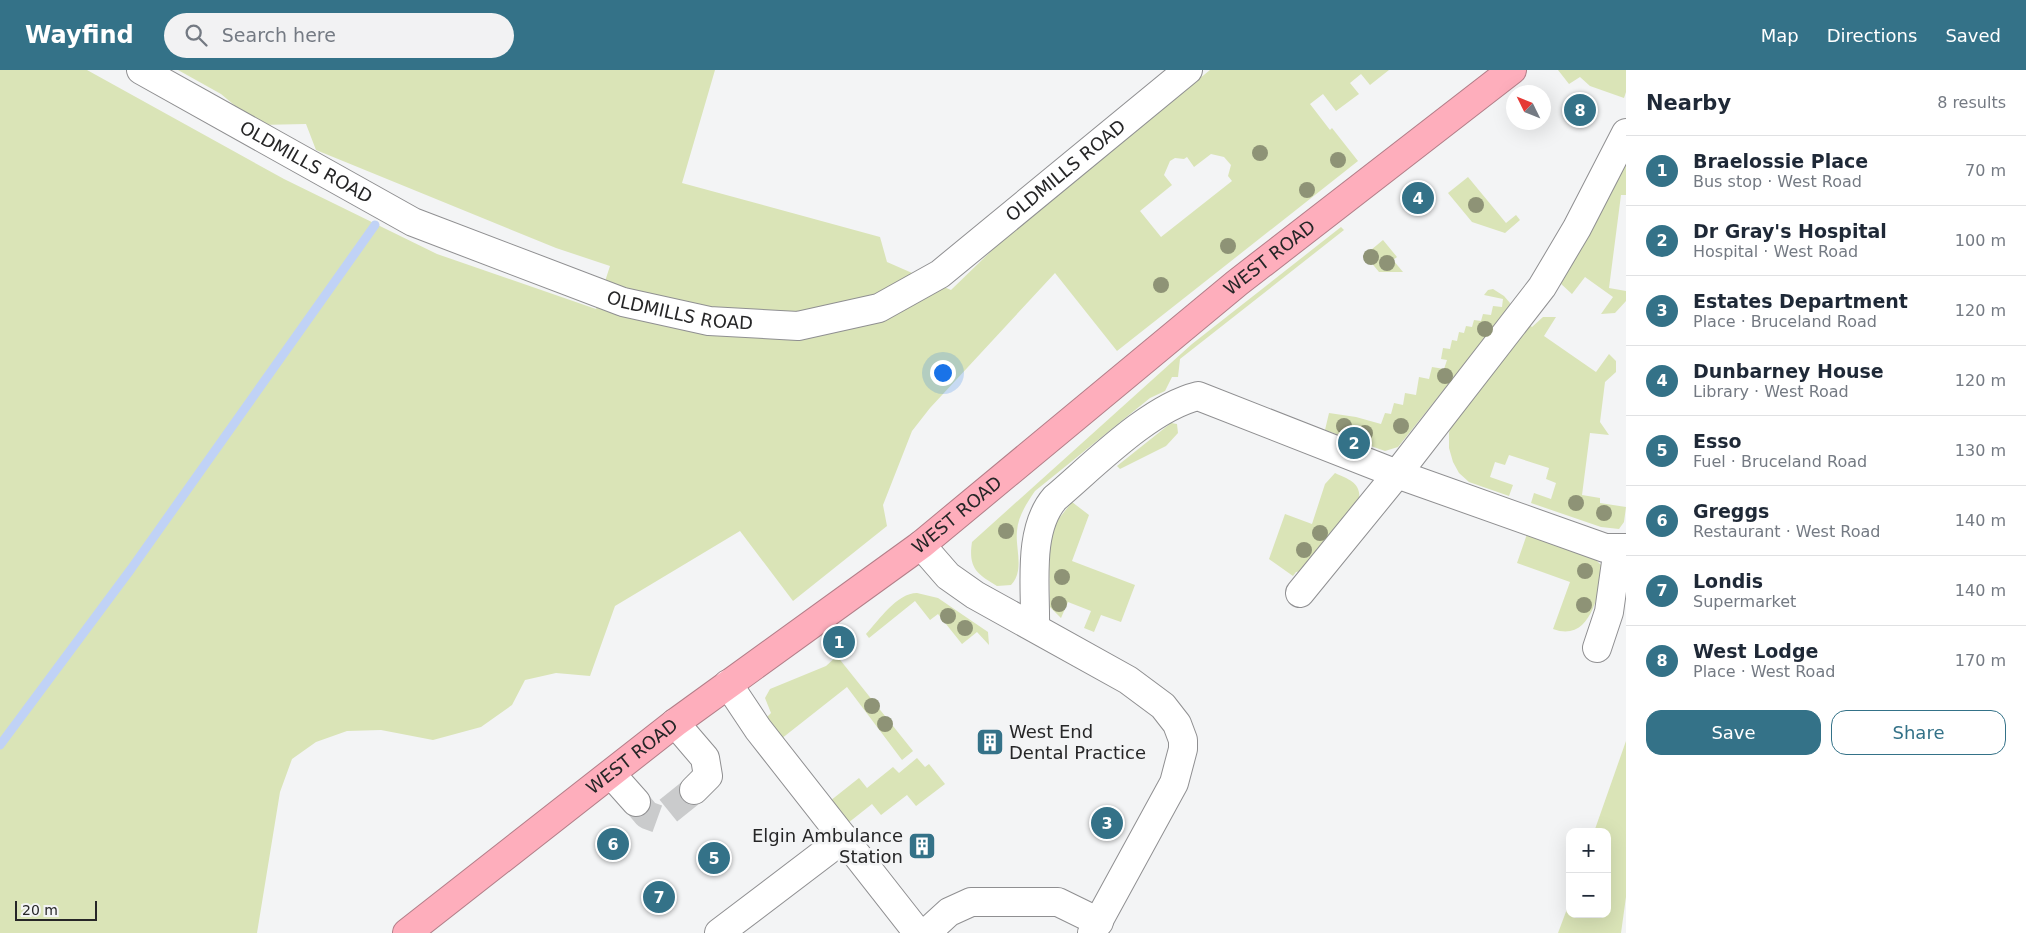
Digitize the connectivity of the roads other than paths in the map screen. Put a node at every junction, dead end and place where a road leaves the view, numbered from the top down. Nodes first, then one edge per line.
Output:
1 (142, 70) edge
2 (1188, 70) edge
3 (1509, 75) edge
4 (1626, 133) edge
5 (1397, 474) junction
6 (921, 545) junction
7 (1622, 548) edge
8 (1300, 593) dead end
9 (1035, 627) junction
10 (1597, 648) dead end
11 (728, 684) junction
12 (675, 723) junction
13 (612, 775) junction
14 (694, 790) tunnel mouth
15 (636, 802) tunnel mouth
16 (844, 838) junction
17 (1096, 928) edge
18 (407, 933) edge
19 (718, 933) edge
20 (918, 933) edge
21 (926, 933) edge

1 - 2 street, OLDMILLS ROAD
3 - 6 highway, WEST ROAD
4 - 5 street
5 - 7 street
5 - 8 street
5 - 9 street
6 - 9 street
6 - 11 highway, WEST ROAD
7 - 10 street
9 - 17 street
11 - 12 highway, WEST ROAD
11 - 16 street
12 - 13 highway, WEST ROAD
12 - 14 street
13 - 15 street
13 - 18 highway, WEST ROAD
16 - 19 street
16 - 20 street
17 - 21 street

